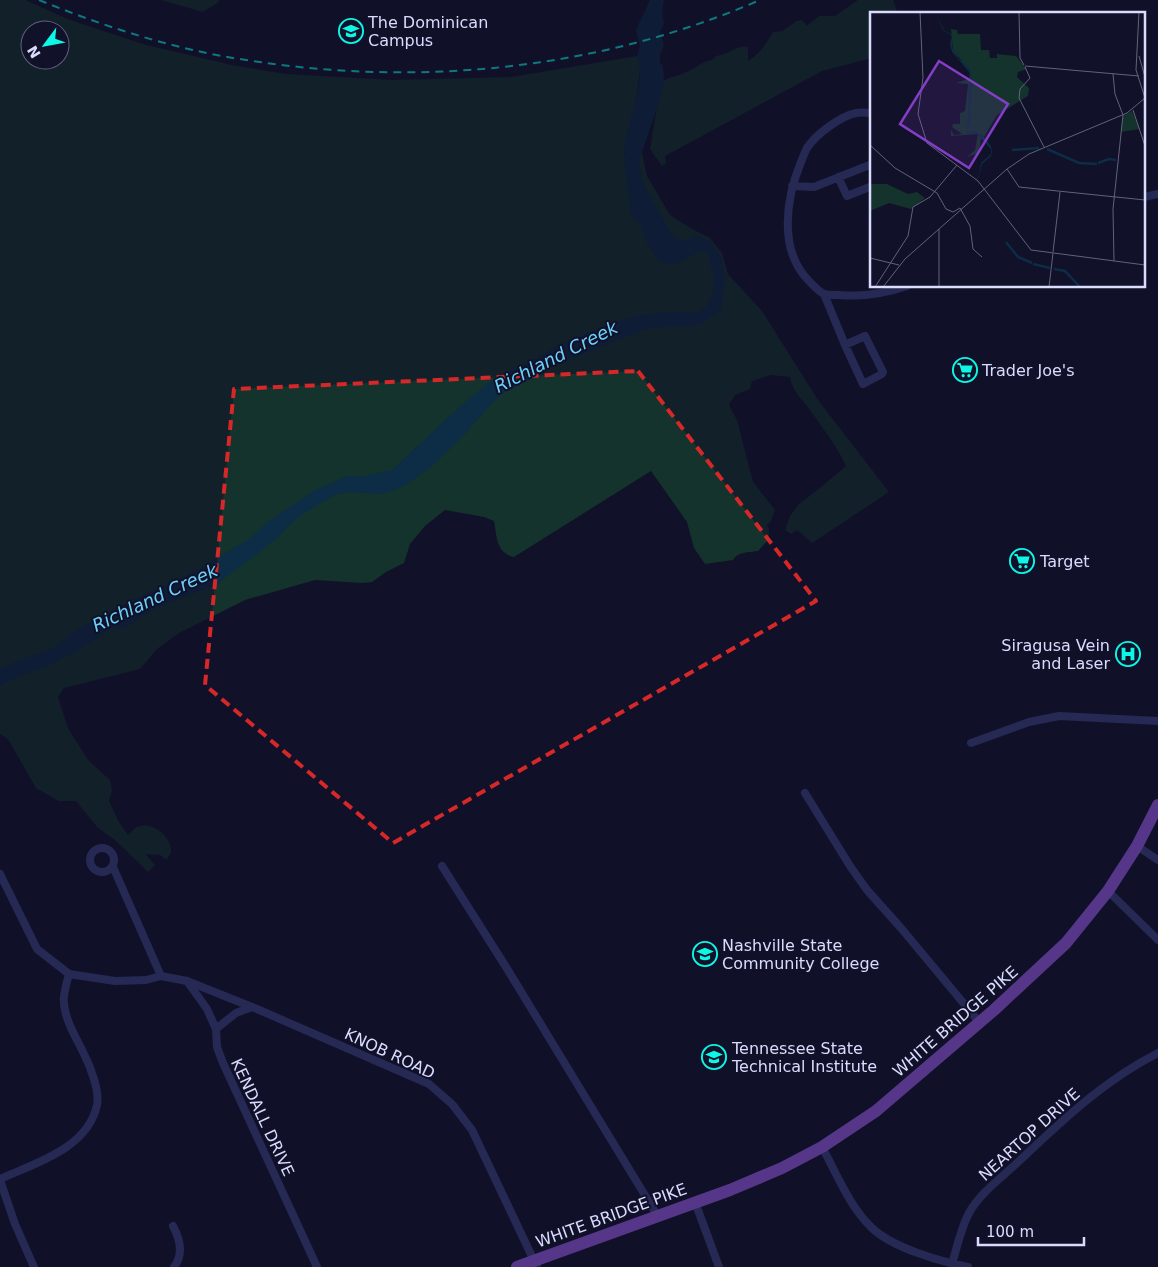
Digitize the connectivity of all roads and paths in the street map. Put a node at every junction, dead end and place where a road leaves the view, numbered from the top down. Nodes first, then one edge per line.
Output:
1 (870, 112) edge
2 (870, 165) edge
3 (838, 177) junction
4 (792, 186) junction
5 (870, 187) edge
6 (887, 289) edge
7 (824, 294) junction
8 (845, 346) junction
9 (1158, 721) edge
10 (971, 743) dead end
11 (805, 793) dead end
12 (1158, 805) edge
13 (1137, 846) junction
14 (1158, 860) edge
15 (442, 866) dead end
16 (113, 867) dead end
17 (0, 874) edge
18 (1108, 891) junction
19 (1158, 940) edge
20 (69, 974) junction
21 (161, 976) junction
22 (187, 981) junction
23 (252, 1007) junction
24 (980, 1023) junction
25 (216, 1028) junction
26 (1158, 1052) edge
27 (822, 1147) junction
28 (0, 1179) edge
29 (695, 1202) junction
30 (657, 1215) junction
31 (173, 1226) dead end
32 (536, 1264) edge
33 (952, 1264) junction
34 (34, 1267) edge
35 (174, 1267) edge
36 (317, 1267) edge
37 (517, 1267) edge
38 (719, 1267) edge
39 (968, 1267) edge

1 - 4 street
2 - 3 street
3 - 4 street
3 - 5 street
4 - 7 street
6 - 7 street
7 - 8 street
8 - 8 street
9 - 10 street
11 - 24 street
12 - 13 main road, WHITE BRIDGE PIKE
13 - 14 street
13 - 18 main road, WHITE BRIDGE PIKE
15 - 30 street
16 - 21 street
17 - 20 street, KNOB ROAD
18 - 19 street
18 - 24 main road, WHITE BRIDGE PIKE
20 - 21 street, KNOB ROAD
20 - 28 street
21 - 22 street, KNOB ROAD
22 - 23 street, KNOB ROAD
22 - 25 street, KENDALL DRIVE
23 - 25 street
23 - 32 street, KNOB ROAD
24 - 27 main road, WHITE BRIDGE PIKE
25 - 36 street, KENDALL DRIVE
26 - 33 street, NEARTOP DRIVE
27 - 29 main road, WHITE BRIDGE PIKE
27 - 33 street
28 - 34 street
29 - 30 main road, WHITE BRIDGE PIKE
29 - 38 street
30 - 32 main road, WHITE BRIDGE PIKE
31 - 35 street
32 - 37 main road, WHITE BRIDGE PIKE
33 - 39 street

